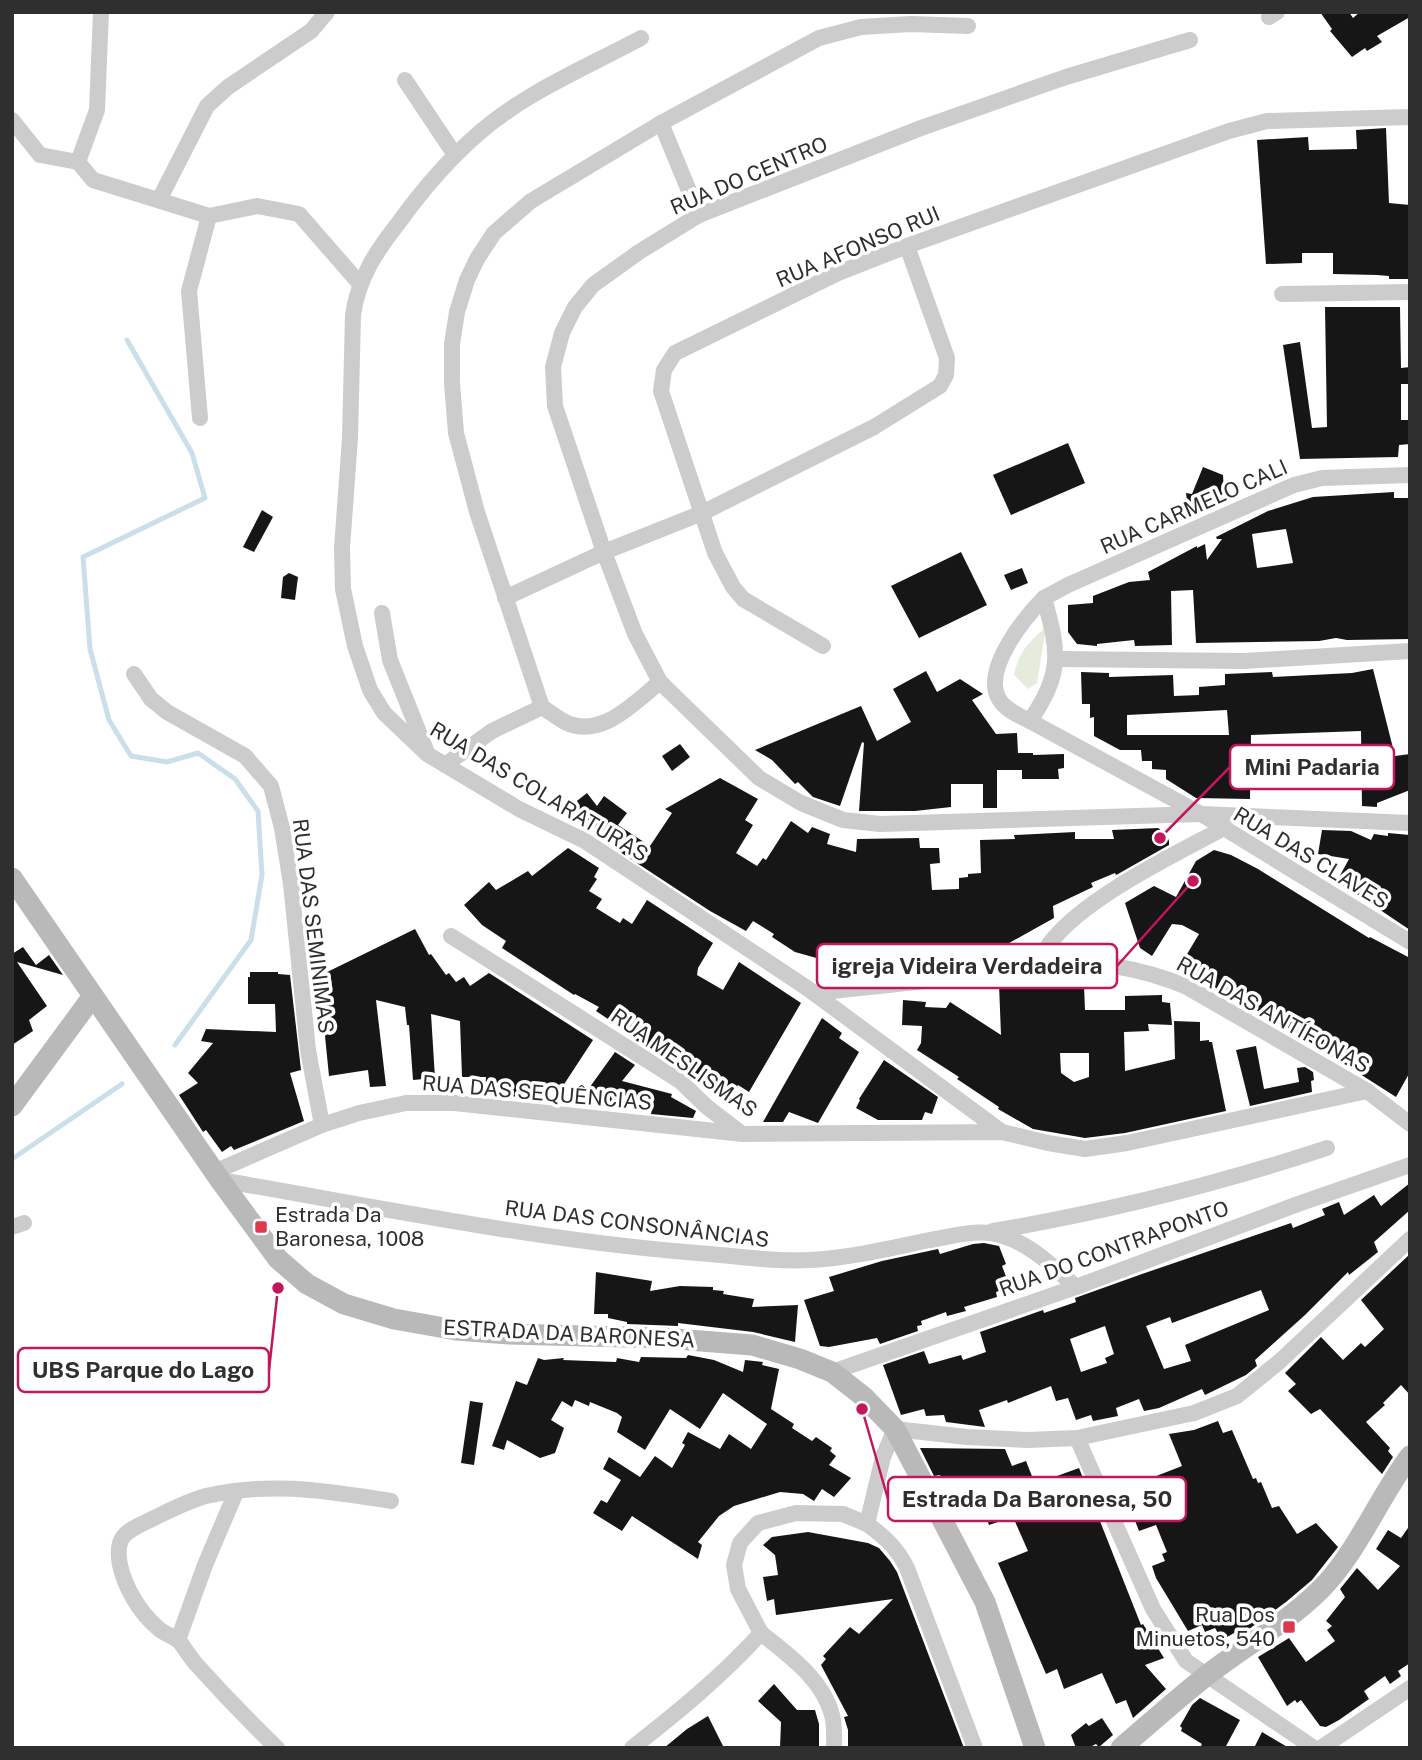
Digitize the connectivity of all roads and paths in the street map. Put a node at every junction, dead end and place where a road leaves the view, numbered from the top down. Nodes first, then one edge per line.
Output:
1 (102, 12) edge
2 (327, 12) edge
3 (968, 26) dead end
4 (641, 38) dead end
5 (1190, 40) dead end
6 (405, 80) dead end
7 (1410, 117) edge
8 (12, 120) edge
9 (661, 123) junction
10 (455, 155) junction
11 (78, 162) junction
12 (159, 201) junction
13 (699, 215) junction
14 (209, 216) junction
15 (907, 246) junction
16 (360, 285) junction
17 (1410, 292) edge
18 (1282, 294) dead end
19 (200, 418) dead end
20 (1410, 475) edge
21 (702, 513) junction
22 (604, 552) junction
23 (505, 598) junction
24 (1044, 598) junction
25 (382, 613) dead end
26 (823, 646) dead end
27 (1410, 652) edge
28 (1057, 659) junction
29 (134, 674) dead end
30 (660, 682) junction
31 (542, 707) junction
32 (1030, 721) junction
33 (427, 754) junction
34 (445, 765) junction
35 (1200, 814) junction
36 (1410, 822) edge
37 (1222, 829) junction
38 (12, 878) edge
39 (451, 936) dead end
40 (1410, 942) edge
41 (1041, 962) junction
42 (814, 993) junction
43 (93, 996) junction
44 (1367, 1091) junction
45 (12, 1106) edge
46 (1410, 1124) edge
47 (322, 1125) junction
48 (1002, 1132) junction
49 (743, 1134) junction
50 (1327, 1148) dead end
51 (1410, 1165) edge
52 (217, 1176) junction
53 (987, 1232) junction
54 (1410, 1239) edge
55 (1076, 1287) junction
56 (832, 1372) junction
57 (895, 1429) junction
58 (1077, 1438) junction
59 (1410, 1456) edge
60 (236, 1492) junction
61 (391, 1501) dead end
62 (867, 1524) junction
63 (761, 1633) junction
64 (178, 1640) junction
65 (1207, 1675) junction
66 (1408, 1693) edge
67 (277, 1748) edge
68 (632, 1748) edge
69 (834, 1748) edge
70 (975, 1748) edge
71 (1035, 1748) edge
72 (1121, 1748) edge
73 (1314, 1748) edge
74 (1321, 1748) edge

1 - 11 street
2 - 12 street
3 - 9 street
4 - 10 street, RUA DAS COLARATURAS
5 - 13 street, RUA DO CENTRO
6 - 10 street
7 - 15 street, RUA AFONSO RUI
8 - 11 street
9 - 13 street
9 - 23 street
10 - 16 street, RUA DAS COLARATURAS
11 - 12 street
12 - 14 street
13 - 22 street, RUA DO CENTRO
14 - 16 street
14 - 19 street
15 - 21 street
15 - 21 street, RUA AFONSO RUI
16 - 33 street, RUA DAS COLARATURAS
17 - 18 street
20 - 24 street, RUA CARMELO CALI
21 - 22 street
21 - 26 street, RUA AFONSO RUI
22 - 23 street
22 - 30 street, RUA DO CENTRO
23 - 31 street
24 - 28 street
24 - 32 street, RUA CARMELO CALI
25 - 33 street
27 - 28 street
28 - 32 street
29 - 47 street, RUA DAS SEMINIMAS
30 - 31 street
30 - 35 street, RUA DO CENTRO
31 - 34 street
32 - 35 street, RUA DAS CLAVES
33 - 34 street, RUA DAS COLARATURAS
34 - 42 street, RUA DAS COLARATURAS
35 - 36 street, RUA DO CENTRO
35 - 37 street, RUA DAS CLAVES
37 - 40 street, RUA DAS CLAVES
37 - 41 street
38 - 43 main road, ESTRADA DA BARONESA
39 - 49 street, RUA MESLISMAS
41 - 42 street, RUA DAS ANTÍFONAS
41 - 44 street, RUA DAS ANTÍFONAS
42 - 48 street, RUA DAS COLARATURAS
43 - 45 main road
43 - 52 main road, ESTRADA DA BARONESA
44 - 46 street, RUA DAS ANTÍFONAS
44 - 48 street
47 - 49 street, RUA DAS SEQUÊNCIAS
47 - 52 street, RUA DAS SEQUÊNCIAS
48 - 49 street, RUA MESLISMAS
50 - 53 street
51 - 55 street, RUA DO CONTRAPONTO
52 - 53 street, RUA DAS CONSONÂNCIAS
52 - 56 main road, ESTRADA DA BARONESA
53 - 55 street, RUA DAS CONSONÂNCIAS
54 - 58 street
55 - 56 street, RUA DO CONTRAPONTO
56 - 57 main road, ESTRADA DA BARONESA
57 - 58 street
57 - 62 street
57 - 71 main road, ESTRADA DA BARONESA
58 - 65 street
59 - 65 main road
60 - 61 street
60 - 64 street
60 - 64 street
62 - 63 street
62 - 70 street
63 - 68 street
63 - 69 street
64 - 67 street
65 - 72 main road
65 - 73 street
66 - 74 street

